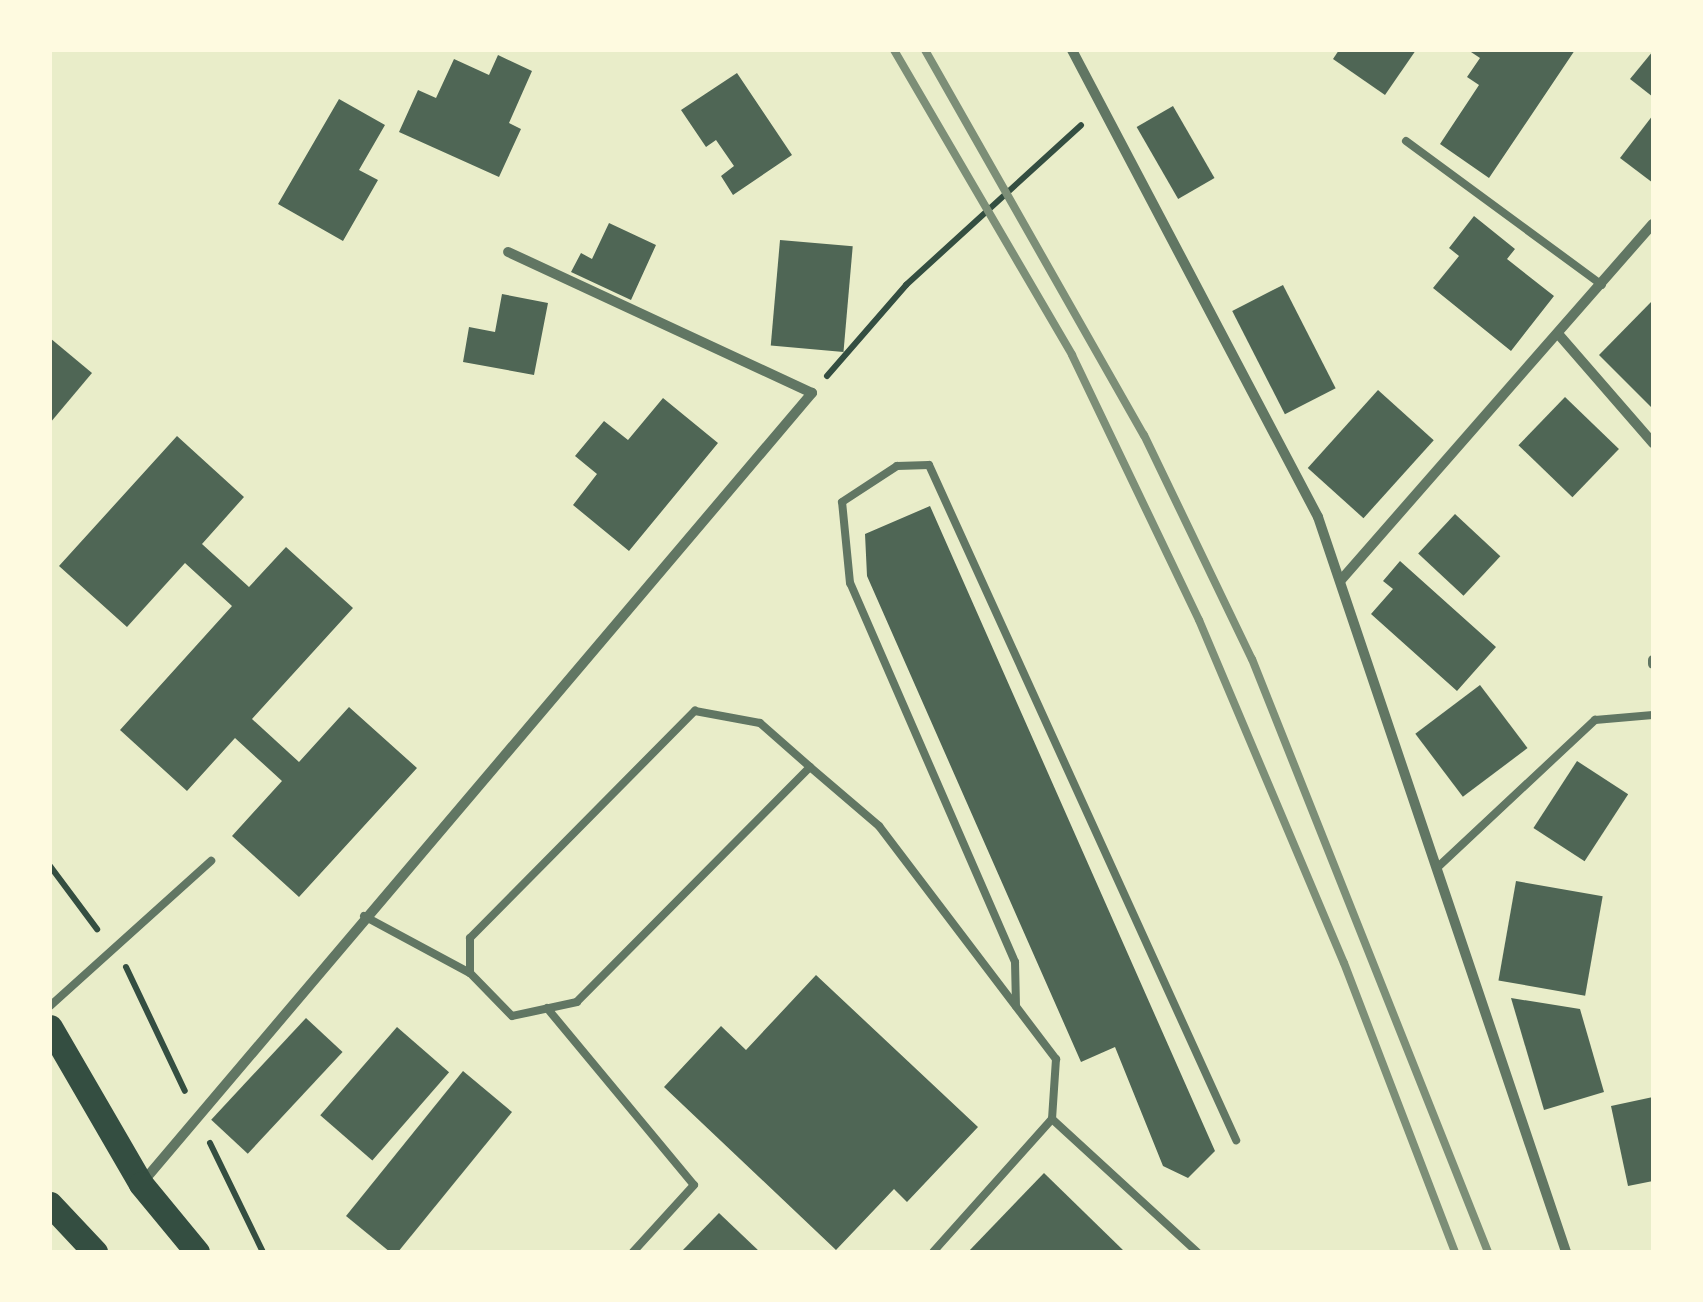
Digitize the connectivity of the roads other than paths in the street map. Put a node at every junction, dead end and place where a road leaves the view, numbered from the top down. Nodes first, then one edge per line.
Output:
1 (1072, 50) edge
2 (1406, 140) dead end
3 (1653, 224) edge
4 (508, 252) dead end
5 (1602, 285) junction
6 (1560, 336) junction
7 (1653, 443) edge
8 (1341, 580) junction
9 (1653, 715) edge
10 (810, 767) junction
11 (210, 862) dead end
12 (1439, 866) junction
13 (364, 916) junction
14 (470, 973) junction
15 (50, 1006) edge
16 (1016, 1006) junction
17 (547, 1008) junction
18 (50, 1027) edge
19 (1052, 1119) junction
20 (1236, 1140) dead end
21 (142, 1184) junction
22 (50, 1204) edge
23 (94, 1252) edge
24 (197, 1252) edge
25 (633, 1252) edge
26 (933, 1252) edge
27 (1197, 1252) edge
28 (1566, 1252) edge

1 - 8 street
2 - 5 lane
3 - 5 street
4 - 13 street
5 - 6 street
6 - 7 street
6 - 8 street
8 - 12 street
9 - 12 lane
10 - 14 lane
10 - 16 lane
10 - 17 lane
11 - 15 lane
12 - 28 street
13 - 14 lane
13 - 21 street
14 - 17 lane
16 - 19 lane
16 - 20 lane
17 - 25 lane
18 - 21 main road
19 - 26 lane
19 - 27 lane
21 - 24 main road
22 - 23 main road

